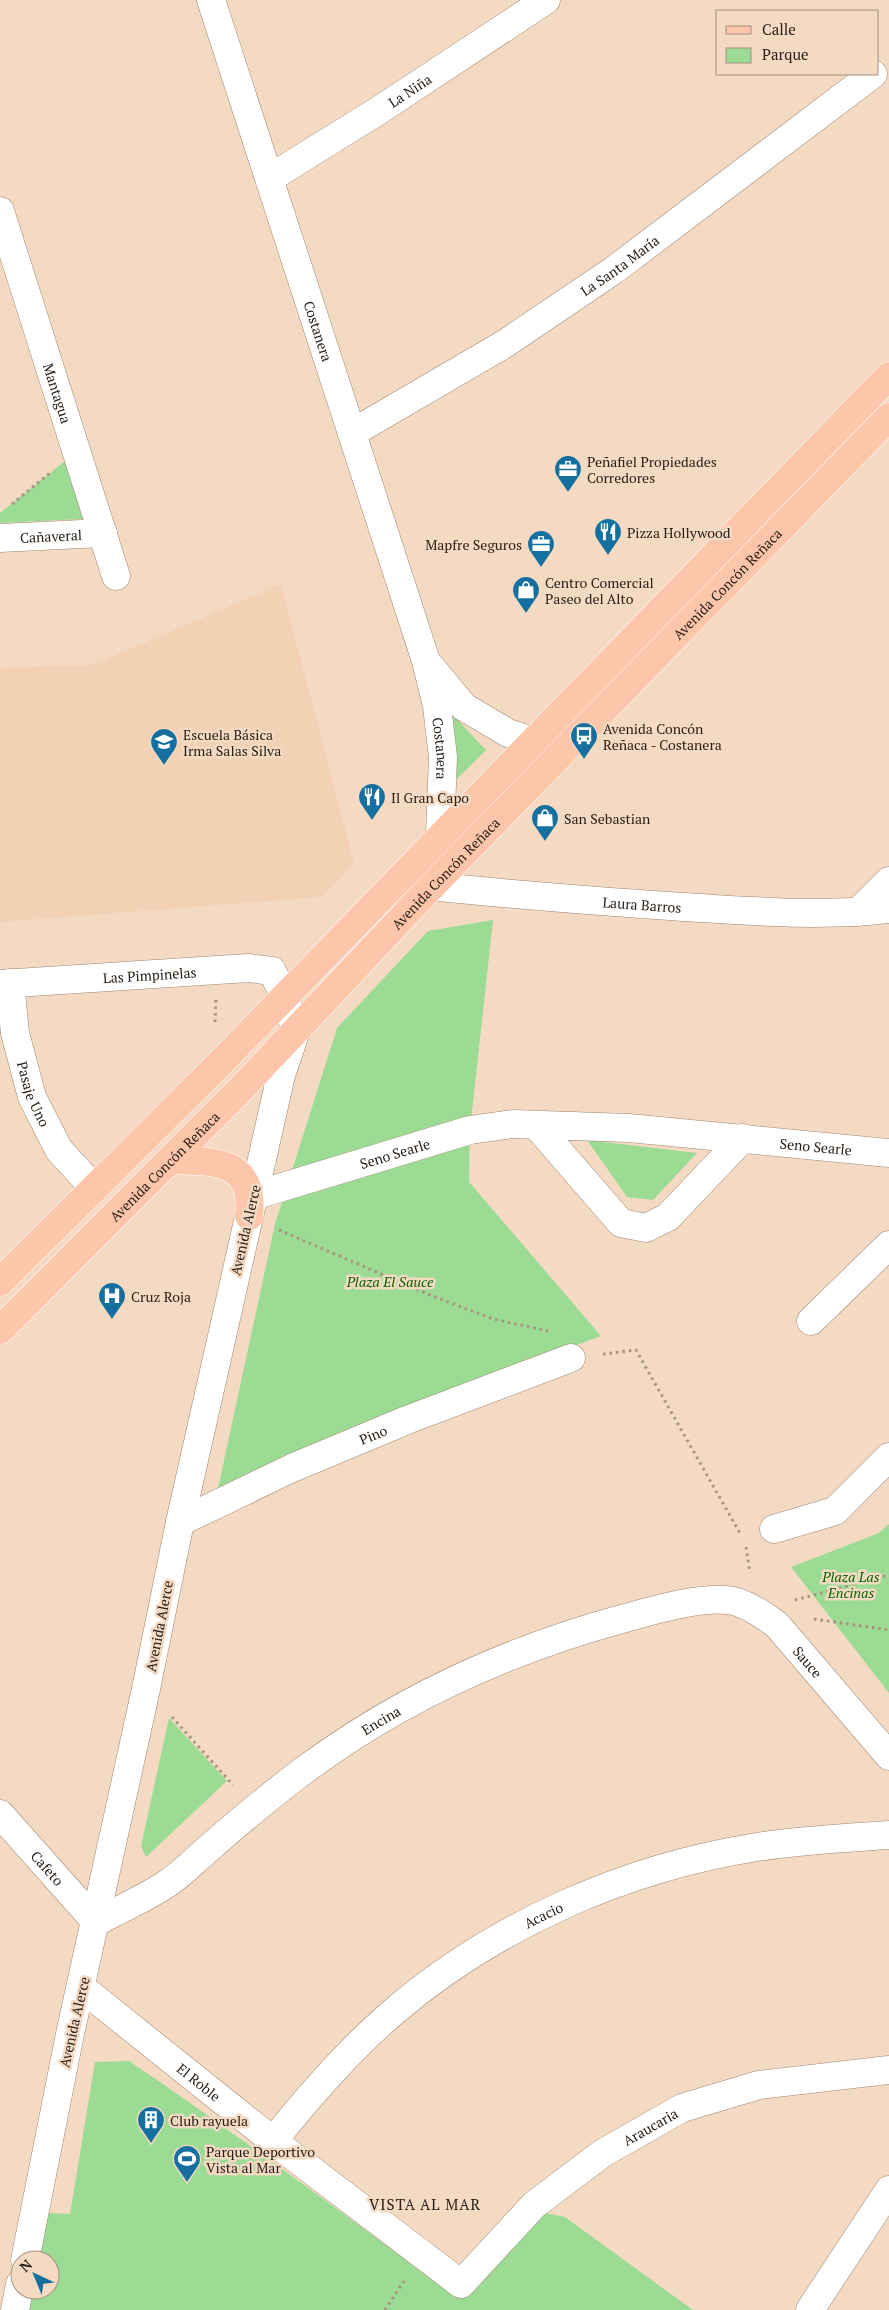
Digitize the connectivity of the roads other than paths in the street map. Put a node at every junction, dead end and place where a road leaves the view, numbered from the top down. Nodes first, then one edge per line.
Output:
1 (211, 0) edge
2 (546, 0) edge
3 (889, 61) edge
4 (879, 69) edge
5 (872, 75) edge
6 (270, 178) junction
7 (0, 211) edge
8 (889, 376) edge
9 (889, 418) edge
10 (352, 433) junction
11 (103, 533) junction
12 (0, 538) edge
13 (116, 576) dead end
14 (426, 661) junction
15 (533, 741) junction
16 (440, 835) junction
17 (396, 881) junction
18 (889, 881) edge
19 (432, 886) junction
20 (889, 909) edge
21 (858, 912) junction
22 (5, 984) edge
23 (284, 995) junction
24 (296, 1030) junction
25 (538, 1126) junction
26 (743, 1138) junction
27 (889, 1153) edge
28 (170, 1160) junction
29 (94, 1188) junction
30 (251, 1206) junction
31 (889, 1245) edge
32 (0, 1282) edge
33 (811, 1321) dead end
34 (0, 1330) edge
35 (571, 1358) road end
36 (889, 1457) edge
37 (180, 1522) junction
38 (774, 1529) dead end
39 (707, 1600) joint
40 (889, 1756) edge
41 (0, 1814) edge
42 (889, 1834) edge
43 (96, 1922) junction
44 (82, 1988) junction
45 (889, 2070) edge
46 (273, 2141) junction
47 (889, 2190) edge
48 (27, 2250) edge
49 (461, 2284) joint
50 (810, 2310) edge

1 - 6 street, Costanera
2 - 6 street, La Niña
3 - 4 street
5 - 10 street, La Santa María
6 - 10 street, Costanera
7 - 11 street, Mantagua
8 - 15 main road, Avenida Concón Reñaca
9 - 19 main road, Avenida Concón Reñaca
10 - 14 street, Costanera
11 - 12 street, Cañaveral
11 - 13 street, Mantagua
14 - 15 street, Costanera
14 - 16 street, Costanera
15 - 16 main road, Avenida Concón Reñaca
16 - 17 main road, Avenida Concón Reñaca
17 - 19 street, Laura Barros
17 - 23 main road, Avenida Concón Reñaca
18 - 21 street
19 - 21 street, Laura Barros
19 - 24 main road, Avenida Concón Reñaca
20 - 21 street, Laura Barros
22 - 23 street, Las Pimpinelas
22 - 29 street, Pasaje Uno
23 - 24 street
23 - 29 main road, Avenida Concón Reñaca
24 - 28 main road, Avenida Concón Reñaca
24 - 30 street, Avenida Alerce
25 - 26 street, Seno Searle
25 - 26 street
25 - 30 street, Seno Searle
26 - 27 street, Seno Searle
28 - 30 main road
28 - 34 main road, Avenida Concón Reñaca
29 - 32 main road, Avenida Concón Reñaca
30 - 37 street, Avenida Alerce
31 - 33 street
35 - 37 street, Pino
36 - 38 street
37 - 43 street, Avenida Alerce
39 - 40 street, Sauce
39 - 43 street, Encina
41 - 43 street, Cafeto
42 - 46 street, Acacio
43 - 44 street, Avenida Alerce
44 - 46 street, El Roble
44 - 48 street, Avenida Alerce
45 - 49 street, Araucaria
46 - 49 street, El Roble
47 - 50 street

